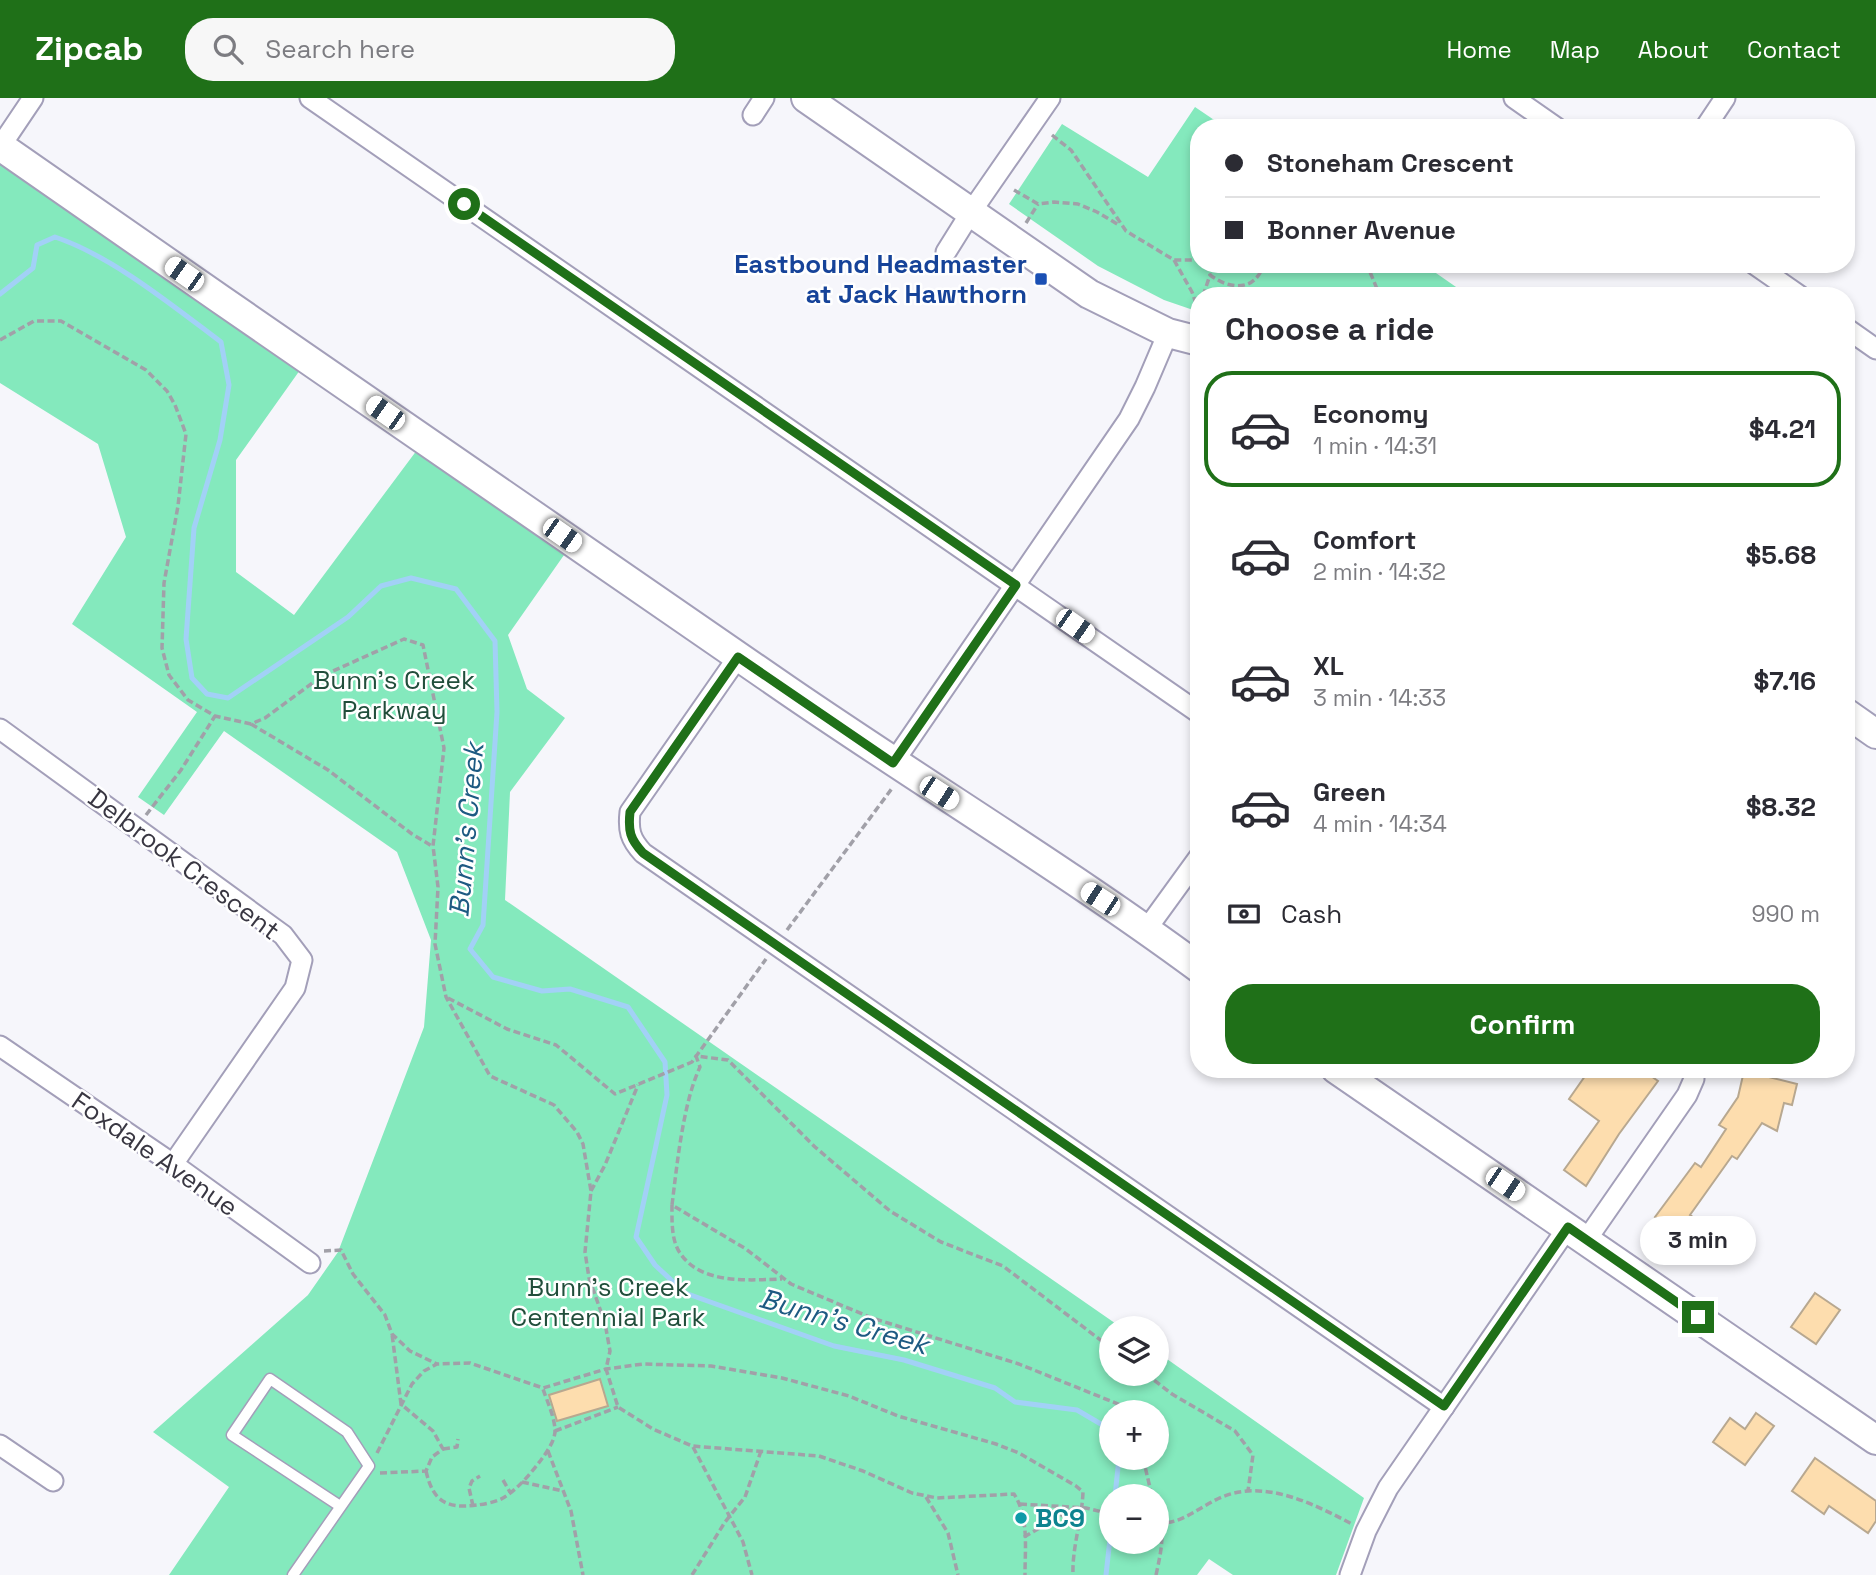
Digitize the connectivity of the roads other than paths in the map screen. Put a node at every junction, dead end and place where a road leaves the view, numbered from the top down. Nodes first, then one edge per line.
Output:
1 (33, 98) edge
2 (310, 98) edge
3 (764, 98) edge
4 (806, 98) edge
5 (1050, 98) edge
6 (1514, 98) edge
7 (1725, 98) edge
8 (753, 115) dead end
9 (1544, 119) edge
10 (1711, 119) edge
11 (0, 147) edge
12 (971, 212) junction
13 (946, 252) dead end
14 (1767, 273) edge
15 (1787, 287) edge
16 (1190, 329) edge
17 (1168, 333) junction
18 (1855, 334) edge
19 (1876, 349) edge
20 (1016, 585) junction
21 (738, 657) junction
22 (1190, 707) edge
23 (1855, 719) edge
24 (0, 729) edge
25 (1876, 734) edge
26 (899, 767) junction
27 (1190, 869) edge
28 (1146, 930) junction
29 (1190, 962) edge
30 (0, 1046) edge
31 (1349, 1078) edge
32 (1694, 1078) edge
33 (173, 1164) junction
34 (1577, 1233) junction
35 (302, 1257) road end
36 (1444, 1406) junction
37 (1876, 1440) edge
38 (0, 1445) edge
39 (53, 1481) dead end
40 (340, 1506) junction
41 (293, 1575) edge
42 (1350, 1575) edge

1 - 11 street
2 - 20 street
3 - 8 street
4 - 12 street
5 - 12 street
6 - 9 street
7 - 10 street
11 - 21 street
12 - 13 street
12 - 17 street
14 - 15 street
16 - 17 street
17 - 20 street
18 - 19 street
20 - 22 street
20 - 26 street
21 - 26 street
21 - 36 street
23 - 25 street
24 - 33 street, Delbrook Crescent
26 - 28 street
27 - 28 street
28 - 29 street
30 - 33 street, Foxdale Avenue
31 - 34 street
32 - 34 street
33 - 35 street, Foxdale Avenue
34 - 36 street
34 - 37 street
36 - 42 street
38 - 39 street
40 - 40 lane
40 - 41 lane

